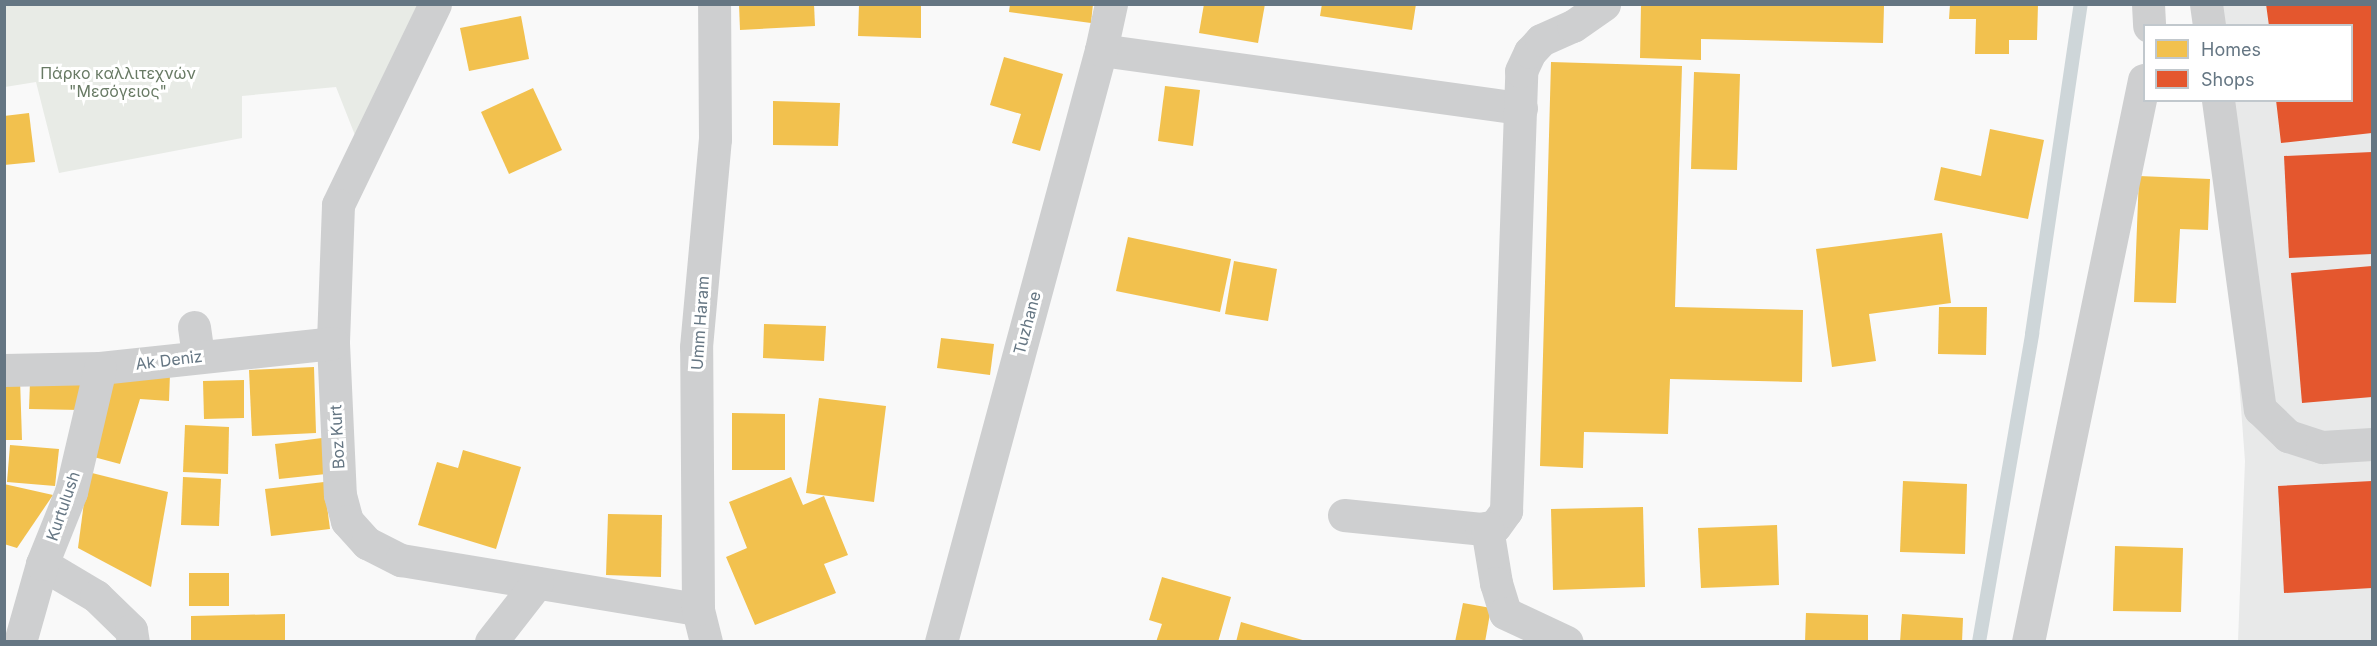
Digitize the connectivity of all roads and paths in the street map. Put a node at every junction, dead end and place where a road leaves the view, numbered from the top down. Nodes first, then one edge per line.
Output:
1 (435, 4) edge
2 (714, 4) edge
3 (1111, 4) edge
4 (1604, 4) edge
5 (2148, 4) edge
6 (2206, 4) edge
7 (2149, 24) edge
8 (2208, 24) edge
9 (1101, 50) junction
10 (2143, 90) edge
11 (2218, 102) edge
12 (1521, 108) junction
13 (333, 343) junction
14 (100, 368) junction
15 (4, 370) edge
16 (2373, 444) edge
17 (1344, 515) dead end
18 (1487, 528) junction
19 (42, 564) junction
20 (537, 583) junction
21 (698, 609) junction
22 (20, 642) edge
23 (133, 642) edge
24 (491, 642) edge
25 (706, 642) edge
26 (941, 642) edge
27 (1567, 642) edge
28 (2028, 642) edge

1 - 13 street, Boz Kurt
2 - 21 street, Umm Haram
3 - 9 street, Tuzhane
4 - 12 street
5 - 7 street
6 - 8 street
9 - 12 street
9 - 26 street, Tuzhane
10 - 28 street
11 - 16 street
12 - 18 street
13 - 14 street, Ak Deniz
13 - 20 street, Boz Kurt
14 - 15 street, Ak Deniz
14 - 19 street, Kurtulush
17 - 18 street
18 - 27 street
19 - 22 street, Kurtulush
19 - 23 street
20 - 21 street, Boz Kurt
20 - 24 street
21 - 25 street, Umm Haram

